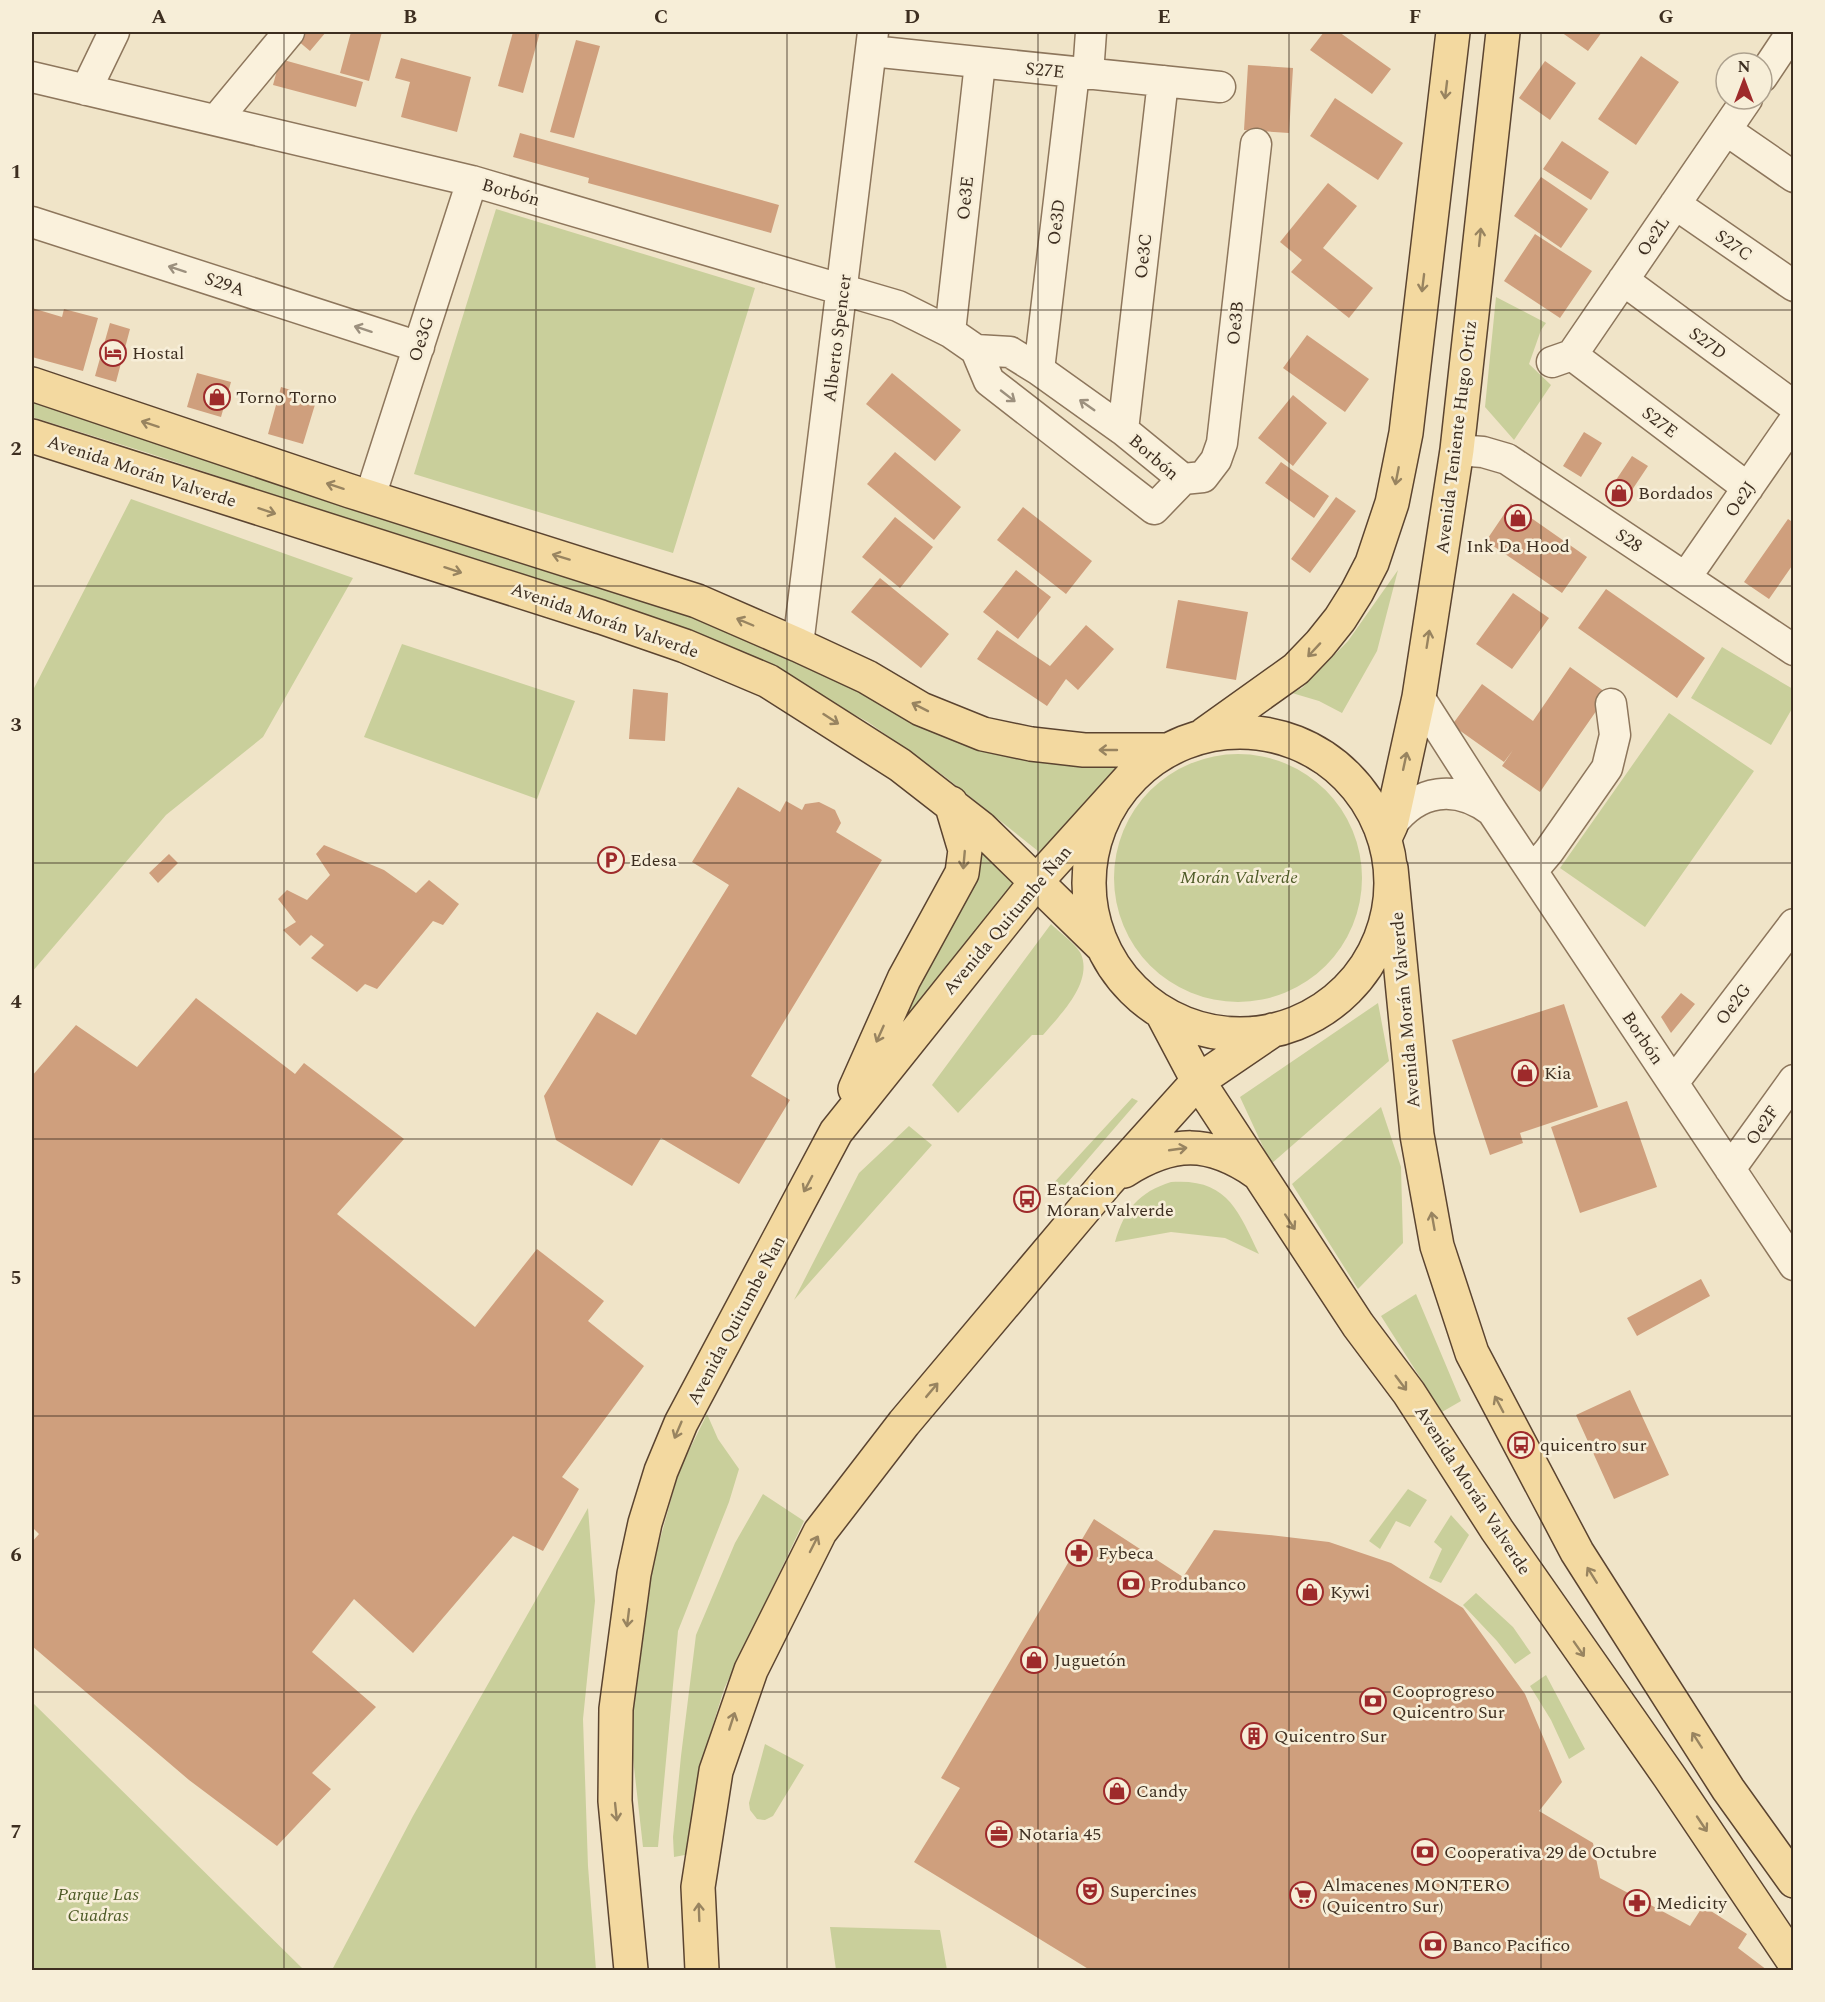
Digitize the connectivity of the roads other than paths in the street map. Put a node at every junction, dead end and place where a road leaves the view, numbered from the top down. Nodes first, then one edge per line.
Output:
1 (114, 32) edge
2 (290, 32) edge
3 (1091, 32) edge
4 (1453, 32) edge
5 (1503, 32) edge
6 (872, 41) edge
7 (981, 63) junction
8 (1081, 73) junction
9 (32, 77) edge
10 (1163, 81) junction
11 (1220, 87) dead end
12 (87, 90) junction
13 (1739, 111) edge
14 (216, 120) junction
15 (1726, 130) junction
16 (1256, 144) dead end
17 (1794, 177) edge
18 (472, 181) junction
19 (1675, 204) junction
20 (32, 222) edge
21 (1623, 280) junction
22 (1794, 286) edge
23 (843, 289) junction
24 (950, 332) junction
25 (419, 347) junction
26 (976, 350) junction
27 (1562, 358) joint
28 (1039, 370) junction
29 (32, 384) edge
30 (1794, 406) edge
31 (1794, 421) edge
32 (1124, 430) junction
33 (32, 436) edge
34 (1457, 450) junction
35 (1183, 479) junction
36 (1748, 488) junction
37 (370, 497) junction
38 (1686, 577) junction
39 (798, 645) junction
40 (1794, 650) edge
41 (1419, 697) junction
42 (1611, 704) dead end
43 (1205, 734) junction
44 (1167, 750) junction
45 (1130, 778) junction
46 (951, 803) junction
47 (1492, 812) junction
48 (1389, 844) junction
49 (1532, 871) junction
50 (1036, 882) junction
51 (1794, 924) edge
52 (1102, 946) junction
53 (1162, 1013) junction
54 (1273, 1030) junction
55 (1198, 1081) junction
56 (1673, 1083) junction
57 (1791, 1091) edge
58 (836, 1132) junction
59 (1730, 1169) junction
60 (1258, 1173) junction
61 (1107, 1182) junction
62 (1794, 1264) edge
63 (1794, 1881) edge
64 (1794, 1962) edge
65 (631, 1971) edge
66 (702, 1971) edge

1 - 12 street
2 - 14 street
3 - 8 street, Oe3D
4 -> 43 main road
34 -> 5 main road, Avenida Teniente Hugo Ortiz
6 - 7 street, S27E
6 - 23 street, Alberto Spencer
7 - 8 street, S27E
7 - 24 street, Oe3E
8 - 10 street, S27E
8 - 28 street, Oe3D
9 - 12 street, Borbón
10 - 11 street, S27E
10 - 32 street, Oe3C
12 - 14 street, Borbón
13 - 15 street, Oe2L
14 - 18 street, Borbón
15 - 17 street
15 - 19 street, Oe2L
16 - 35 street, Oe3B
18 - 23 street, Borbón
18 - 25 street, Oe3G
19 - 21 street, Oe2L
19 - 22 street, S27C
25 -> 20 street, S29A
21 - 27 street, Oe2L
21 - 30 street, S27D
23 - 24 street, Borbón
23 - 39 street, Alberto Spencer
24 - 26 street, Borbón
25 - 37 street, Oe3G
26 - 28 street, Borbón
26 -> 35 street, Borbón
27 - 36 street, S27E
32 -> 28 street, Borbón
37 -> 29 main road
31 - 36 street, Oe2J
32 - 35 street, Borbón
33 -> 46 main road, Avenida Morán Valverde
34 - 38 street, S28
41 -> 34 main road, Avenida Teniente Hugo Ortiz
36 - 38 street, Oe2J
39 -> 37 main road
38 - 40 street, S28
44 -> 39 main road
41 - 47 street, Borbón
48 -> 41 main road, Avenida Teniente Hugo Ortiz
42 - 49 street
43 - 44 main road
43 - 48 main road
44 - 45 main road
45 - 50 main road, Avenida Quitumbe Ñan
45 - 52 main road
46 - 50 main road, Avenida Morán Valverde
46 -> 58 main road
47 - 48 street, Borbón
47 - 49 street, Borbón
48 - 54 main road
63 -> 48 main road, Avenida Morán Valverde
49 - 56 street, Borbón
50 - 52 main road, Avenida Morán Valverde
50 - 58 main road, Avenida Quitumbe Ñan
51 - 56 street, Oe2G
52 - 53 main road
53 - 54 main road
53 - 55 main road, Avenida Morán Valverde
54 - 55 main road
55 - 60 main road, Avenida Morán Valverde
55 - 61 main road
56 - 59 street, Borbón
57 - 59 street, Oe2F
58 -> 65 main road, Avenida Quitumbe Ñan
59 - 62 street, Borbón
61 -> 60 main road
60 -> 64 main road, Avenida Morán Valverde
66 -> 61 main road

